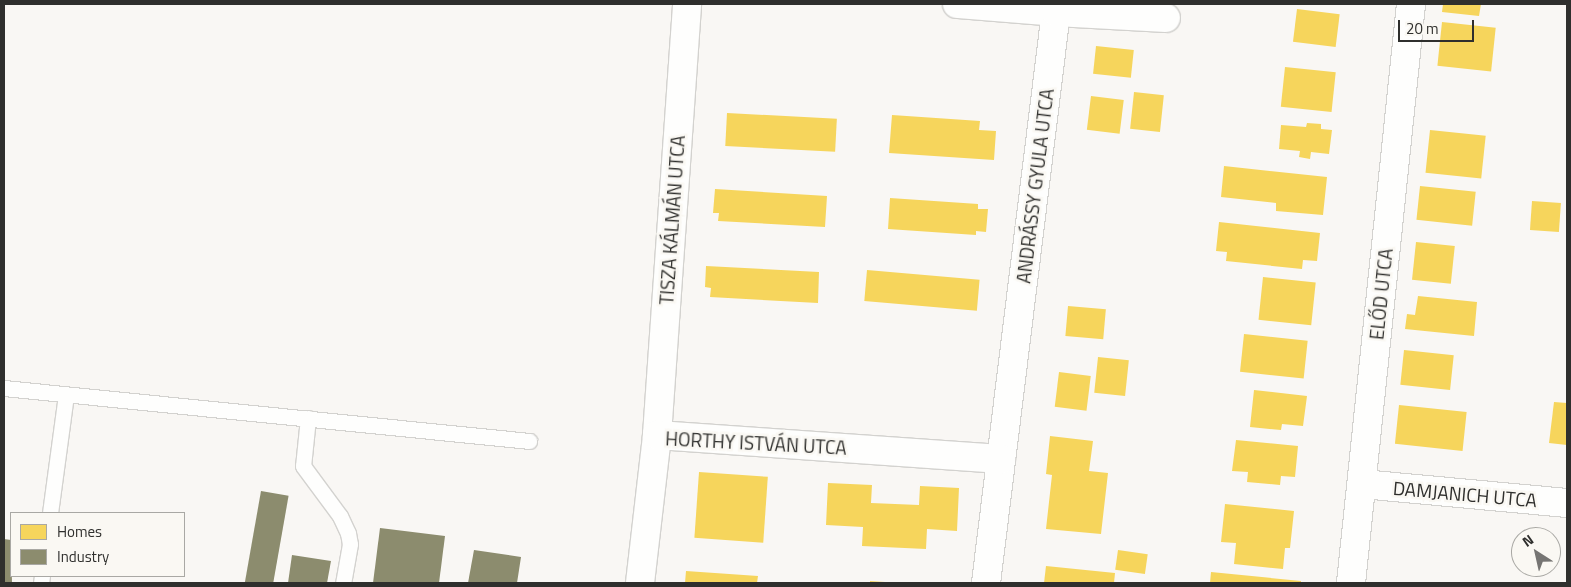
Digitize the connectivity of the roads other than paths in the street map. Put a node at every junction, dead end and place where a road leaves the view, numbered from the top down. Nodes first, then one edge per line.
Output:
1 (687, 4) edge
2 (956, 4) edge
3 (1411, 4) edge
4 (1056, 12) junction
5 (1166, 18) dead end
6 (4, 388) edge
7 (66, 394) junction
8 (308, 418) junction
9 (657, 435) junction
10 (529, 441) dead end
11 (1001, 459) junction
12 (1362, 484) junction
13 (1567, 503) edge
14 (50, 512) edge
15 (343, 583) edge
16 (640, 583) edge
17 (986, 583) edge
18 (1351, 583) edge

1 - 9 street, TISZA KÁLMÁN UTCA
2 - 4 street
3 - 12 street, ELŐD UTCA
4 - 5 street
4 - 11 street, ANDRÁSSY GYULA UTCA
6 - 7 lane
7 - 8 lane
7 - 14 lane
8 - 10 lane
8 - 15 lane
9 - 11 street, HORTHY ISTVÁN UTCA
9 - 16 street, HORTHY ISTVÁN UTCA
11 - 17 street, ANDRÁSSY GYULA UTCA
12 - 13 street, DAMJANICH UTCA
12 - 18 street, ELŐD UTCA

